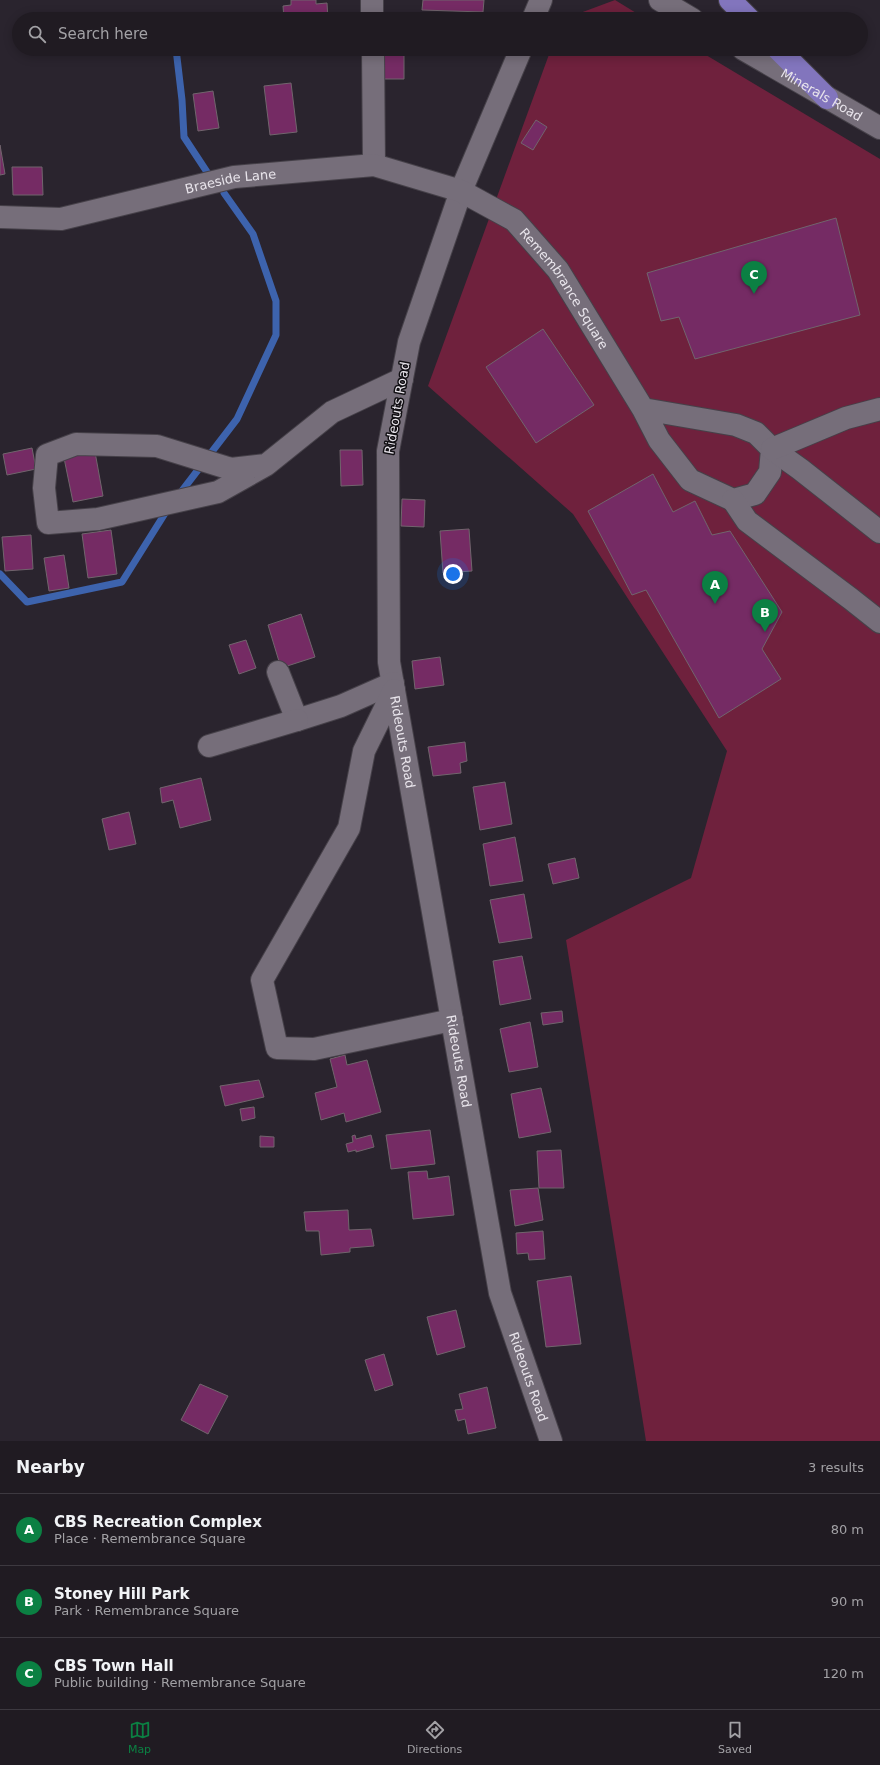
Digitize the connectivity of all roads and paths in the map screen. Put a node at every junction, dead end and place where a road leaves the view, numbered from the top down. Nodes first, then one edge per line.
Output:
1 (372, 0) edge
2 (541, 0) edge
3 (660, 0) edge
4 (730, 0) edge
5 (372, 12) edge
6 (536, 12) edge
7 (680, 12) edge
8 (742, 12) edge
9 (372, 56) edge
10 (518, 56) edge
11 (755, 56) edge
12 (785, 56) edge
13 (827, 98) junction
14 (880, 128) edge
15 (374, 165) junction
16 (462, 191) junction
17 (0, 217) edge
18 (402, 379) junction
19 (643, 409) junction
20 (880, 409) edge
21 (772, 449) junction
22 (266, 465) junction
23 (733, 500) junction
24 (880, 532) edge
25 (880, 622) edge
26 (278, 672) dead end
27 (394, 687) junction
28 (297, 720) junction
29 (209, 746) dead end
30 (452, 1020) junction
31 (551, 1441) edge

1 - 5 street
2 - 6 street
3 - 7 street
4 - 8 main road
9 - 15 street
10 - 16 street, Rideouts Road
11 - 13 street, Minerals Road
12 - 13 main road
13 - 14 street, Minerals Road
15 - 16 street, Braeside Lane
15 - 17 street, Braeside Lane
16 - 18 street, Rideouts Road
16 - 19 street, Remembrance Square
18 - 22 street
18 - 27 street, Rideouts Road
19 - 21 street
19 - 23 street, Remembrance Square
20 - 21 street
21 - 23 street
21 - 24 street
22 - 22 street
23 - 25 street
26 - 28 street
27 - 28 street
27 - 30 street, Rideouts Road
27 - 30 street
28 - 29 street
30 - 31 street, Rideouts Road

